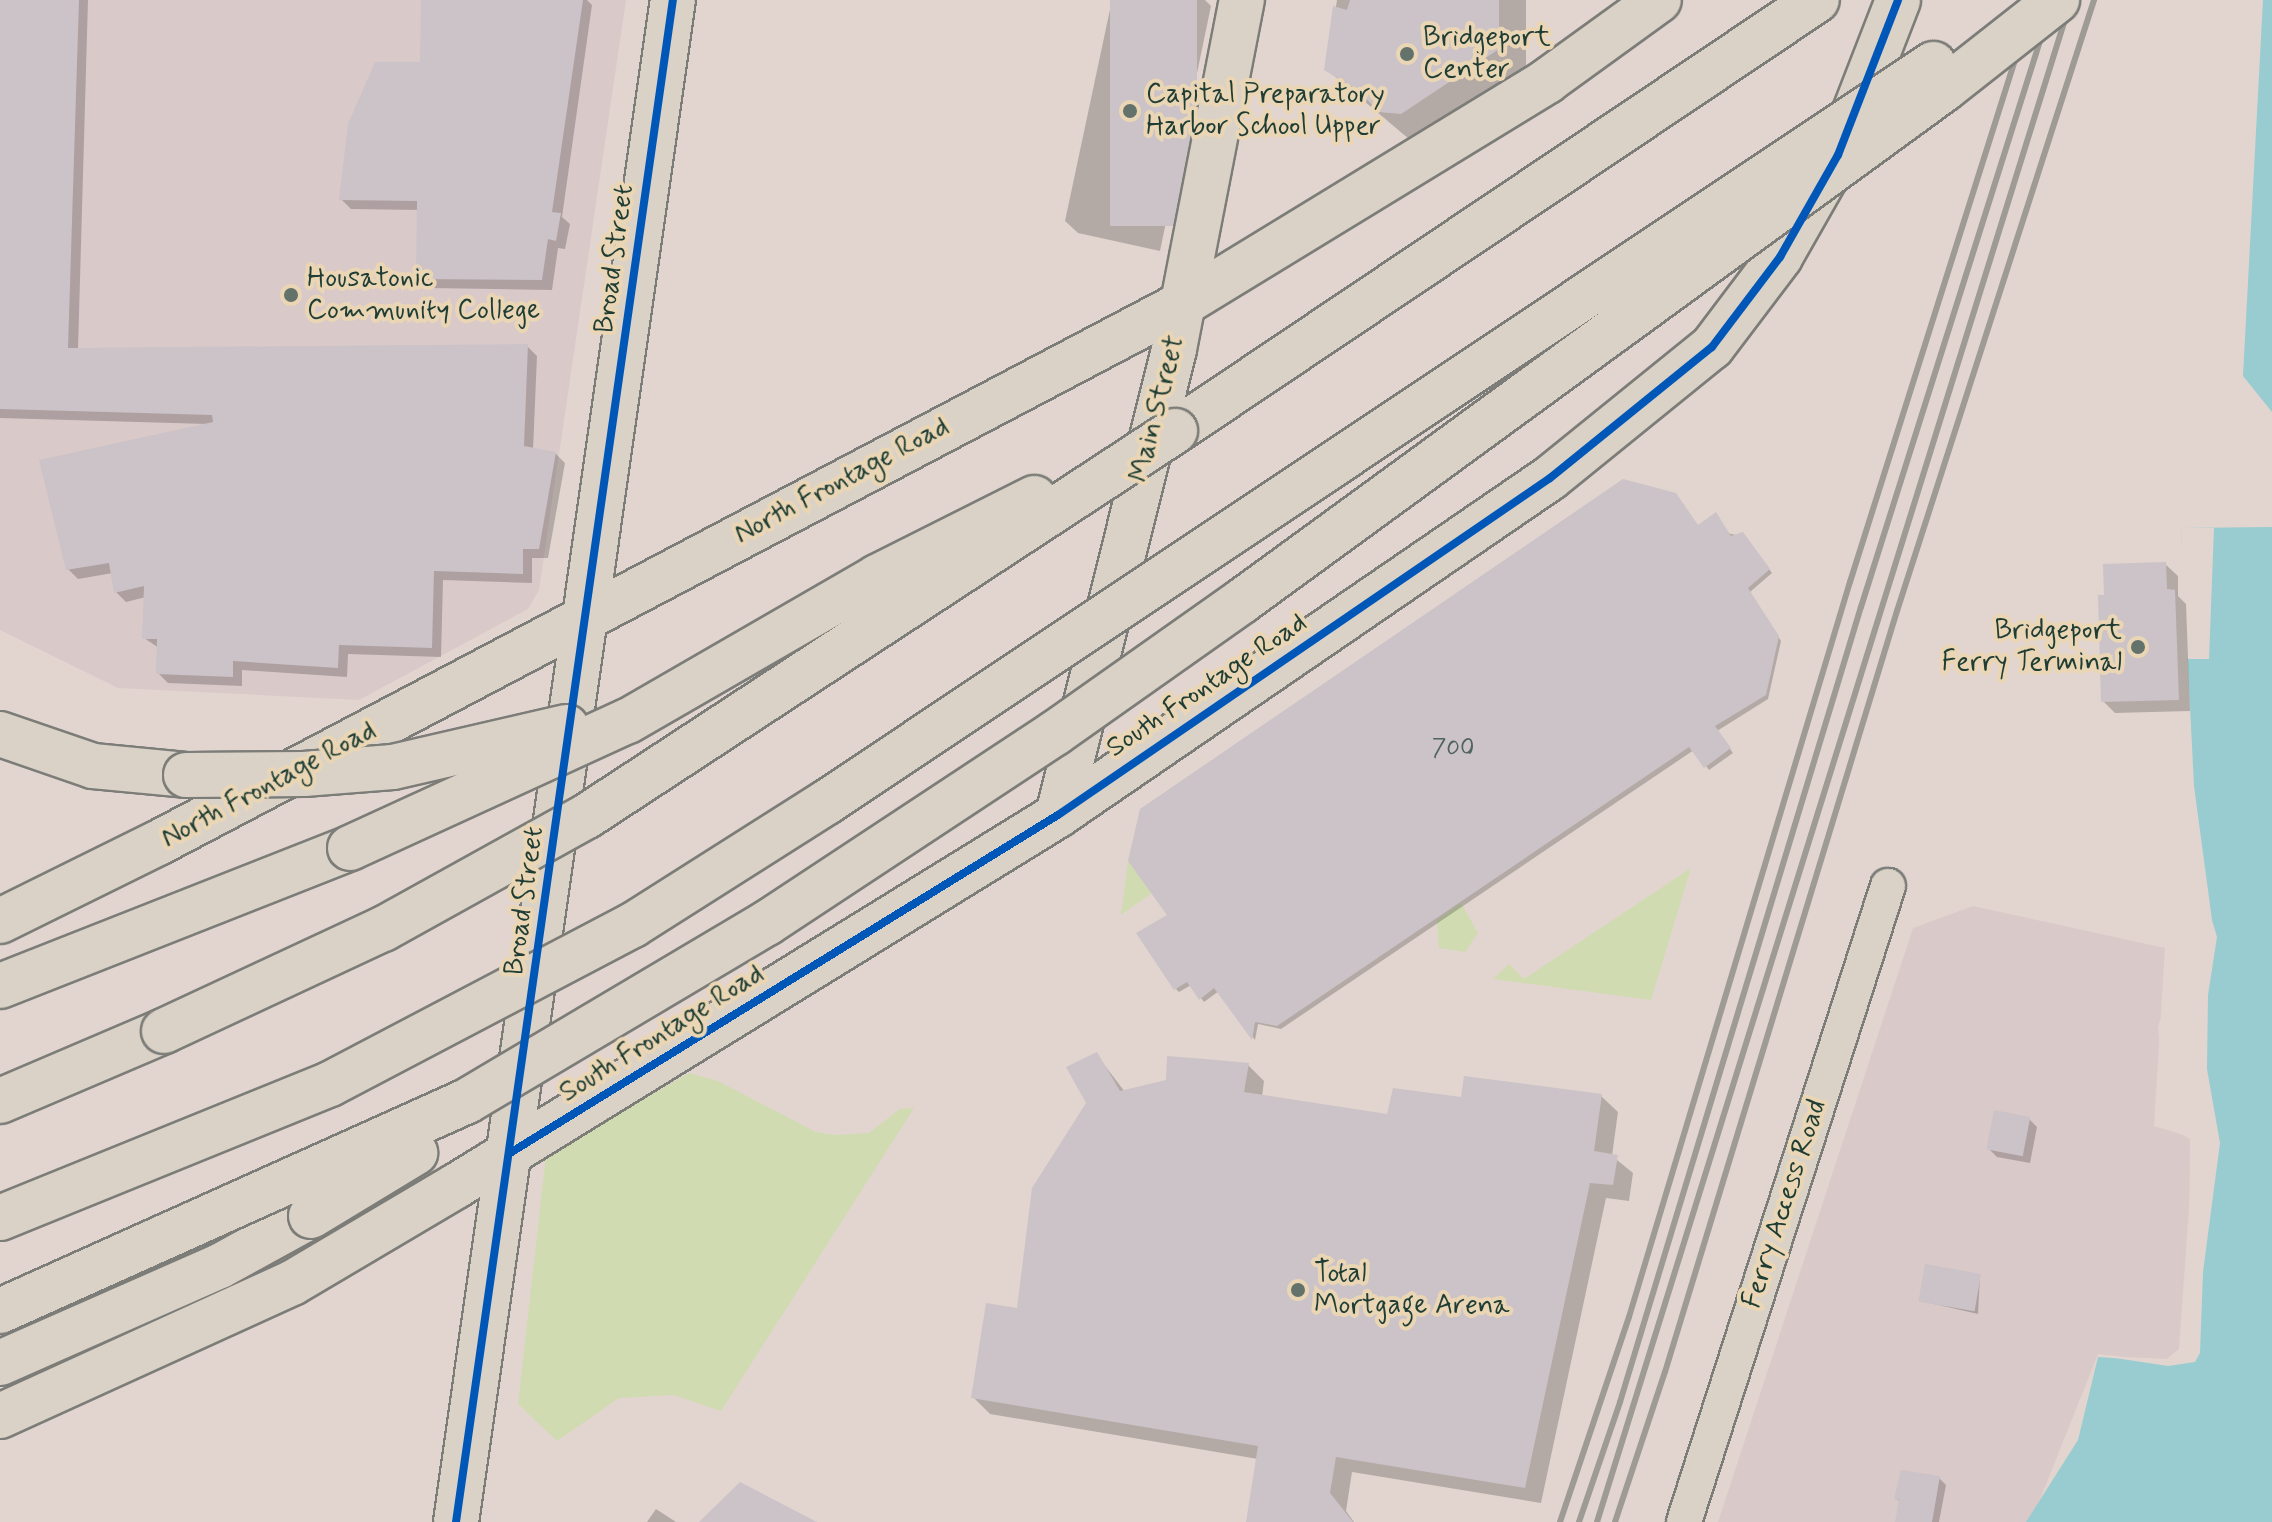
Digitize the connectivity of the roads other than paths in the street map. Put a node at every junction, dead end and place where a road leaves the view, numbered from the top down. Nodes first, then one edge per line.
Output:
1 (673, 0) edge
2 (1242, 0) edge
3 (1659, 0) edge
4 (1817, 0) edge
5 (1898, 0) edge
6 (2034, 0) edge
7 (2057, 0) edge
8 (1184, 303) junction
9 (1175, 431) junction
10 (588, 616) junction
11 (757, 649) junction
12 (0, 734) edge
13 (1058, 815) junction
14 (1888, 886) dead end
15 (0, 921) edge
16 (0, 986) edge
17 (668, 986) junction
18 (164, 1031) junction
19 (0, 1078) edge
20 (0, 1101) edge
21 (510, 1153) junction
22 (0, 1218) edge
23 (0, 1311) edge
24 (0, 1363) edge
25 (0, 1416) edge
26 (456, 1522) edge
27 (1684, 1522) edge

1 - 10 main road, Broad Street
2 - 8 main road, Main Street
3 - 8 main road, North Frontage Road
4 - 9 main road
5 - 13 main road, South Frontage Road
6 - 22 main road, bridge
7 - 17 main road, bridge
8 - 10 main road, North Frontage Road
8 - 13 main road, Main Street
9 - 11 main road, bridge
9 - 18 main road, bridge
10 - 15 main road, North Frontage Road
10 - 21 main road, Broad Street
11 - 12 main road, bridge
11 - 16 main road, bridge
13 - 21 main road, South Frontage Road
14 - 27 street, Ferry Access Road
17 - 23 main road, bridge
17 - 24 main road, bridge
18 - 19 main road
18 - 20 main road
21 - 25 main road, South Frontage Road
21 - 26 main road, Broad Street

